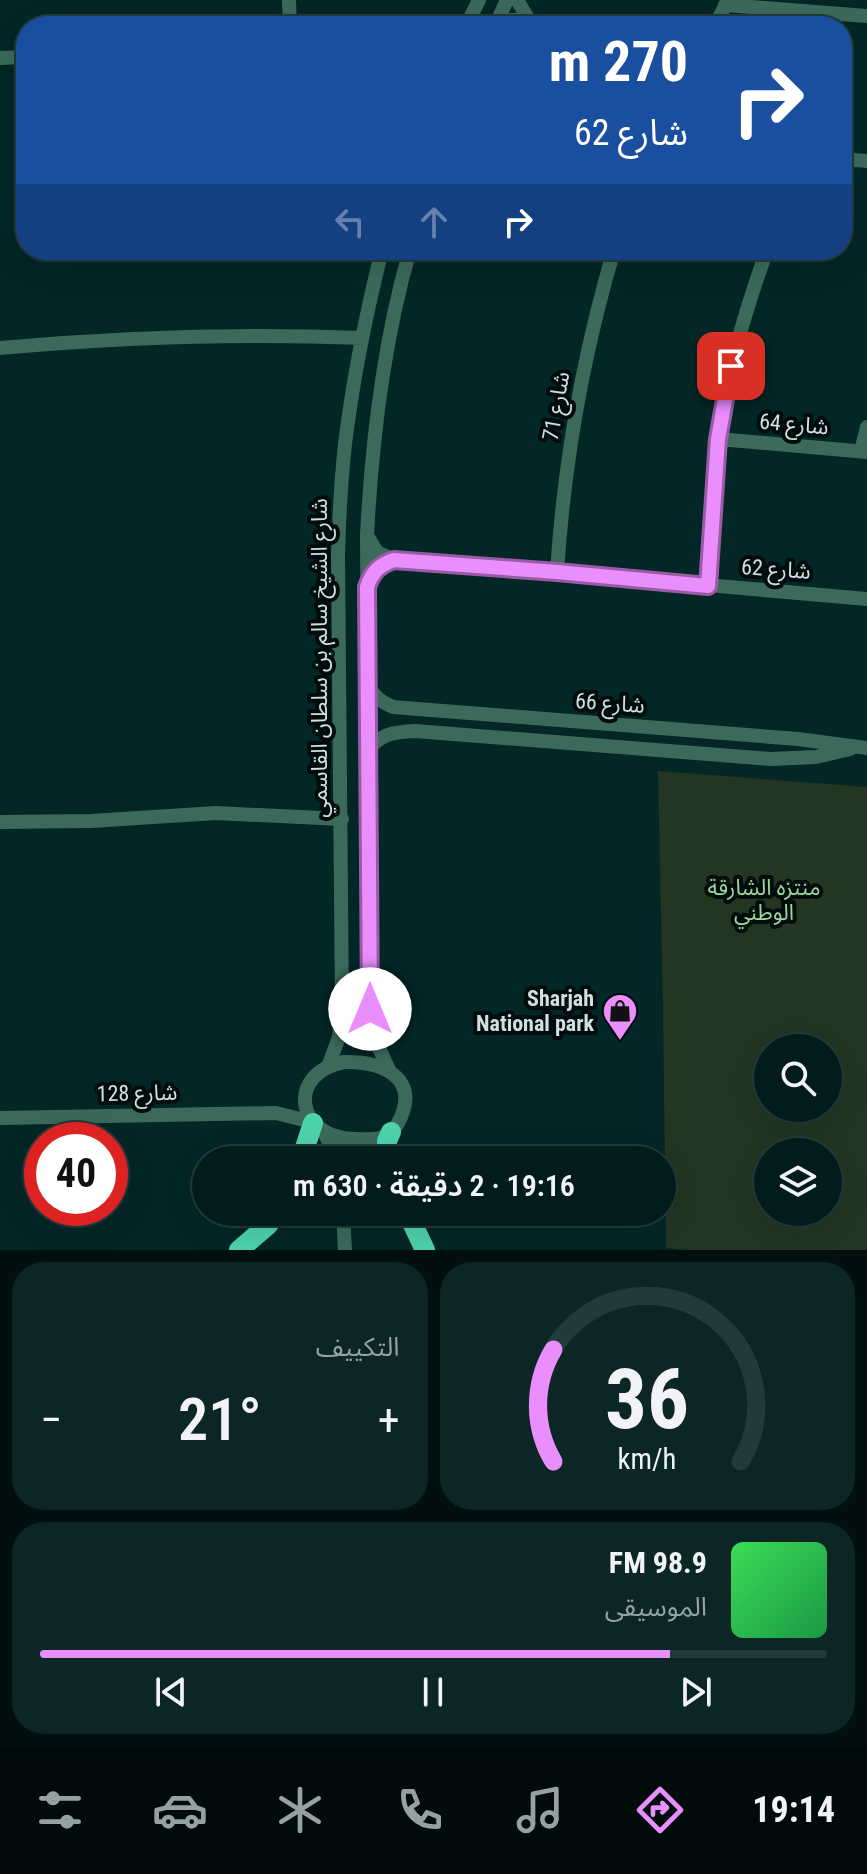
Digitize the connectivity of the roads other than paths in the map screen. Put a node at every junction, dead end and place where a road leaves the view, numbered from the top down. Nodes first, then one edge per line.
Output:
1 (517, 0) edge
2 (727, 3) edge
3 (530, 16) edge
4 (867, 16) edge
5 (380, 260) edge
6 (408, 260) edge
7 (611, 260) edge
8 (763, 260) edge
9 (362, 338) junction
10 (0, 348) edge
11 (867, 427) edge
12 (718, 439) junction
13 (864, 452) edge
14 (367, 535) junction
15 (394, 560) junction
16 (557, 572) junction
17 (708, 586) junction
18 (367, 587) junction
19 (867, 599) edge
20 (368, 686) junction
21 (438, 712) junction
22 (415, 731) junction
23 (798, 739) junction
24 (862, 747) edge
25 (369, 749) junction
26 (800, 759) junction
27 (342, 819) junction
28 (0, 822) edge
29 (328, 1067) junction
30 (389, 1070) junction
31 (306, 1095) junction
32 (276, 1113) junction
33 (0, 1118) edge
34 (317, 1126) junction
35 (381, 1136) junction
36 (308, 1146) edge
37 (329, 1146) edge
38 (361, 1146) edge
39 (387, 1146) edge
40 (265, 1226) edge
41 (345, 1226) edge
42 (349, 1226) edge
43 (414, 1226) edge
44 (239, 1250) edge
45 (348, 1250) edge
46 (425, 1250) edge

1 - 3 street
2 - 4 street
5 - 9 street, شارع الشيخ سالم بن سلطان القاسمي
6 - 14 street
7 - 16 street, شارع 71
8 - 12 street
9 - 10 street
9 - 27 street, شارع الشيخ سالم بن سلطان القاسمي
11 - 13 street
12 - 13 street, شارع 64
12 - 17 street
14 - 15 street
14 - 18 street
15 - 16 street, شارع 62
15 - 18 street
16 - 17 street, شارع 62
17 - 19 street, شارع 62
18 - 20 street
20 - 21 street, شارع 66
20 - 25 street
21 - 22 street
21 - 23 street, شارع 66
22 - 25 street, شارع 66
22 - 26 street, شارع 66
23 - 24 street, شارع 66
23 - 26 street
24 - 26 street, شارع 66
25 - 30 street
27 - 28 street
27 - 29 street, شارع الشيخ سالم بن سلطان القاسمي
29 - 30 street
29 - 31 street
30 - 35 street
31 - 32 street, شارع 128
31 - 34 street
32 - 33 street, شارع 128
32 - 34 street, شارع 128
34 - 35 street
34 - 36 highway
34 - 37 street
35 - 38 street
35 - 39 highway
40 - 44 highway
41 - 45 street
42 - 45 street
43 - 46 highway

